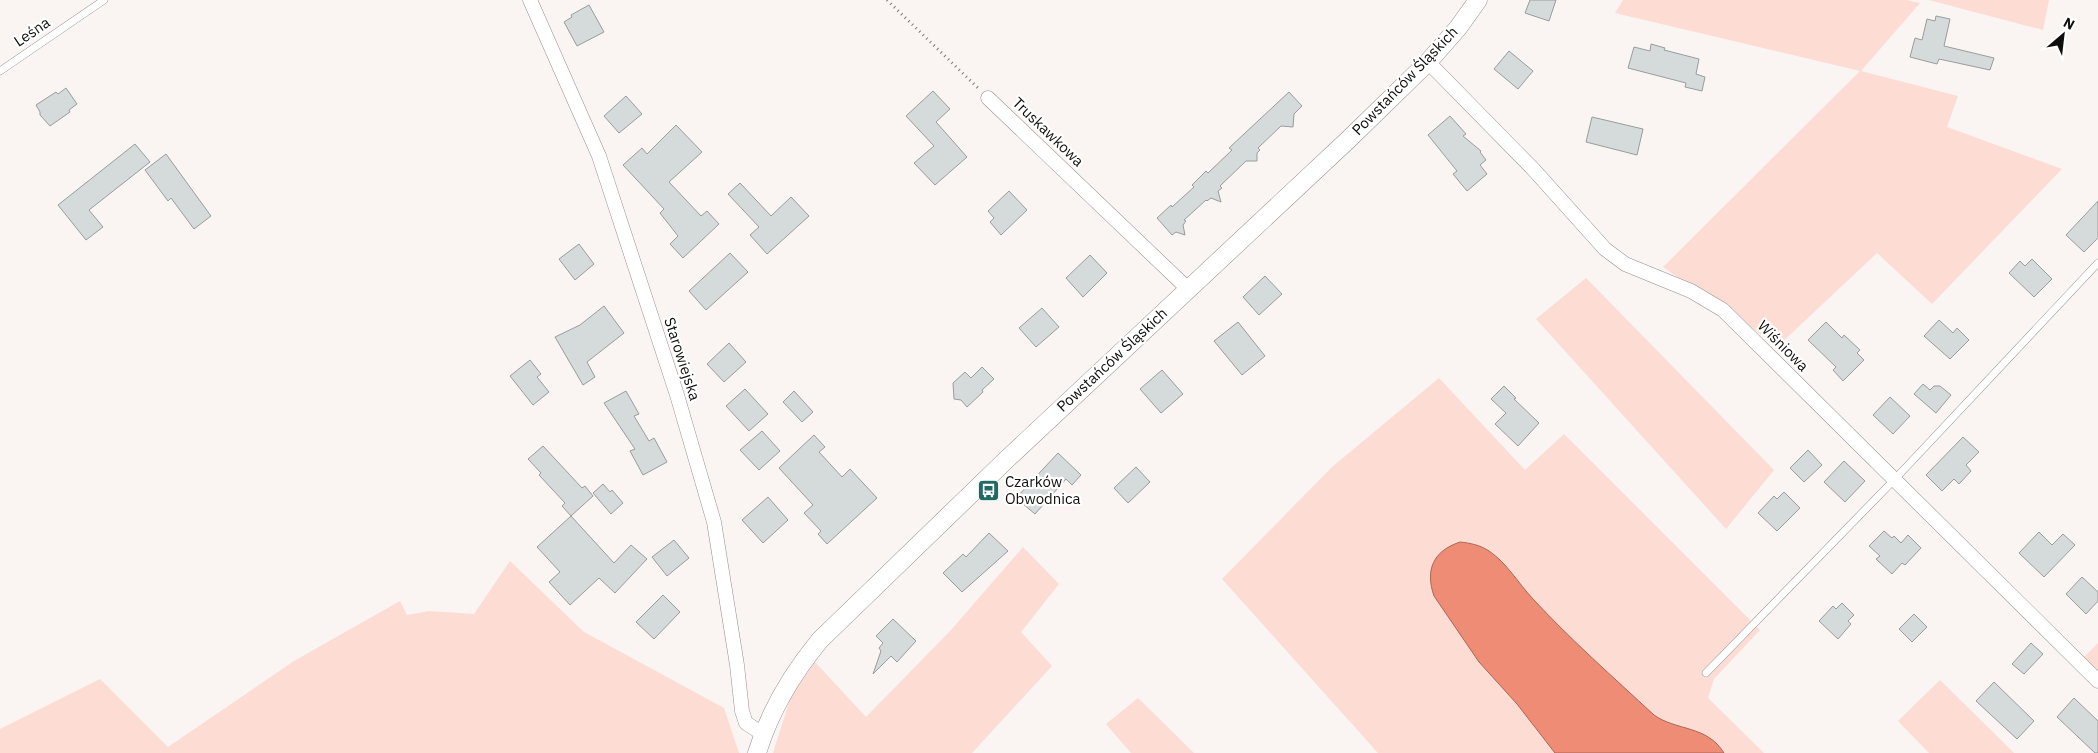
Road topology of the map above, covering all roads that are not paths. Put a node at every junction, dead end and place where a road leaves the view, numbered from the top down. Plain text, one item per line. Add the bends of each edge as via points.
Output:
1 (104, 0) edge
2 (530, 0) edge
3 (1478, 0) edge
4 (1428, 62) junction
5 (0, 71) edge
6 (988, 98) road end
7 (2098, 263) edge
8 (1188, 288) junction
9 (1894, 479) junction
10 (1706, 673) dead end
11 (2098, 681) edge
12 (762, 734) junction
13 (757, 753) edge

1 - 5 lane, Leśna
2 - 12 street, Starowiejska via 600,156 674,386 714,522 742,711 746,723
3 - 4 street, Powstańców Śląskich
4 - 8 street, Powstańców Śląskich
4 - 9 street, Wiśniowa via 1534,170 1605,250 1625,264 1690,291 1724,310
6 - 8 street, Truskawkowa
7 - 9 lane
8 - 12 street, Powstańców Śląskich via 820,640 783,690
9 - 10 lane
9 - 11 street, Wiśniowa
12 - 13 street, Powstańców Śląskich

